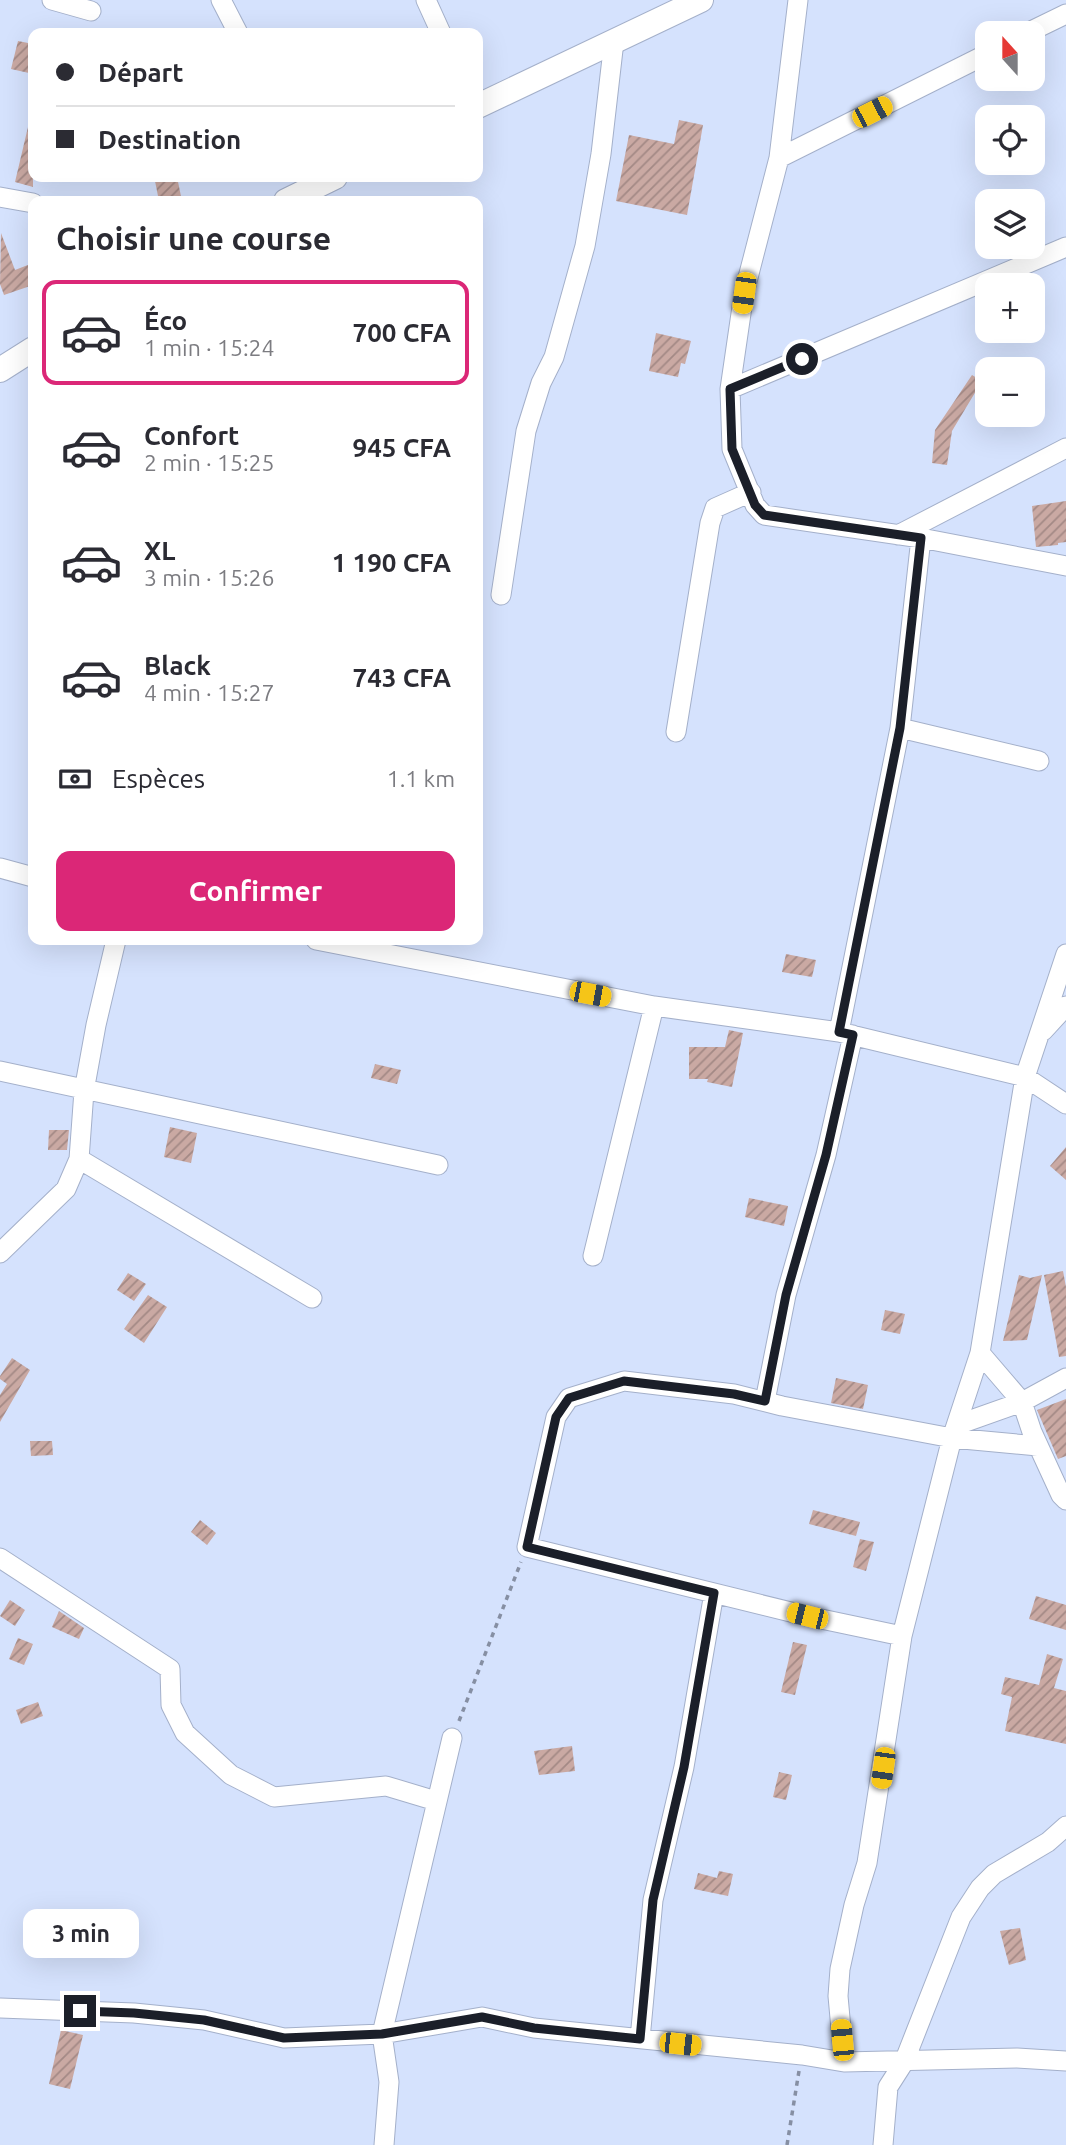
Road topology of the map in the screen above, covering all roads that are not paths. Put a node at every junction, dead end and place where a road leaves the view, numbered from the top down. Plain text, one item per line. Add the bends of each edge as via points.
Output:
1 (52, 0) edge
2 (221, 0) edge
3 (426, 0) edge
4 (701, 0) edge
5 (798, 0) edge
6 (91, 11) dead end
7 (1066, 14) edge
8 (1045, 24) edge
9 (235, 28) edge
10 (439, 28) edge
11 (614, 41) junction
12 (975, 60) edge
13 (483, 104) edge
14 (779, 158) junction
15 (318, 182) edge
16 (294, 196) edge
17 (0, 197) edge
18 (28, 202) edge
19 (1066, 247) edge
20 (28, 352) edge
21 (0, 370) edge
22 (730, 389) junction
23 (1066, 448) edge
24 (751, 492) junction
25 (898, 535) junction
26 (921, 538) junction
27 (1066, 566) edge
28 (501, 595) dead end
29 (900, 728) junction
30 (676, 732) dead end
31 (1039, 761) dead end
32 (0, 868) edge
33 (28, 876) edge
34 (115, 945) edge
35 (342, 945) edge
36 (1066, 954) edge
37 (654, 1006) junction
38 (1066, 1006) edge
39 (846, 1033) junction
40 (1038, 1037) junction
41 (0, 1071) edge
42 (1025, 1077) junction
43 (84, 1091) junction
44 (1066, 1104) edge
45 (79, 1159) junction
46 (438, 1165) dead end
47 (0, 1253) edge
48 (593, 1255) dead end
49 (312, 1298) dead end
50 (980, 1353) junction
51 (1066, 1378) edge
52 (765, 1401) junction
53 (1022, 1402) junction
54 (955, 1432) junction
55 (1038, 1446) junction
56 (1066, 1500) edge
57 (0, 1558) edge
58 (714, 1593) junction
59 (902, 1636) junction
60 (452, 1738) road end
61 (436, 1801) junction
62 (1066, 1826) edge
63 (0, 2008) edge
64 (382, 2034) junction
65 (640, 2039) junction
66 (1066, 2061) edge
67 (844, 2062) junction
68 (904, 2062) junction
69 (384, 2145) edge
70 (883, 2145) edge

1 - 6 street
2 - 9 street
3 - 10 street
4 - 11 street
5 - 14 street
7 - 8 street
11 - 13 street
11 - 28 street via 585,246 554,357 526,431
12 - 14 street
14 - 22 street via 744,293
15 - 16 street
17 - 18 street
19 - 22 street
20 - 21 street
22 - 24 street via 732,449
23 - 25 street
24 - 25 street via 764,515
24 - 30 street via 715,508 710,523
25 - 26 street
26 - 27 street
26 - 29 street
29 - 31 street
29 - 39 street
32 - 33 street
34 - 43 street
35 - 37 street
36 - 40 street
37 - 39 street
37 - 48 street
38 - 40 street
39 - 42 street
39 - 52 street via 826,1155 786,1295
40 - 42 street
41 - 43 street
42 - 44 street
42 - 50 street
43 - 45 street
43 - 46 street
45 - 47 street via 66,1188
45 - 49 street
50 - 53 street
50 - 54 street
51 - 53 street
52 - 54 street
52 - 58 street via 624,1381 569,1398 556,1417 527,1547
53 - 54 street
53 - 55 street
54 - 55 street
54 - 59 street
55 - 56 street
57 - 61 street via 170,1669 171,1705 185,1733 231,1775 274,1797 386,1786
58 - 59 street
58 - 65 street via 684,1767 653,1900
59 - 67 street via 867,1863 840,1969
60 - 61 street
61 - 64 street
62 - 68 street via 980,1888 946,1950
63 - 64 street via 204,2020 284,2038
64 - 65 street via 482,2017 534,2028
64 - 69 street via 389,2082
65 - 67 street
66 - 68 street
67 - 68 street
68 - 70 street via 888,2087

